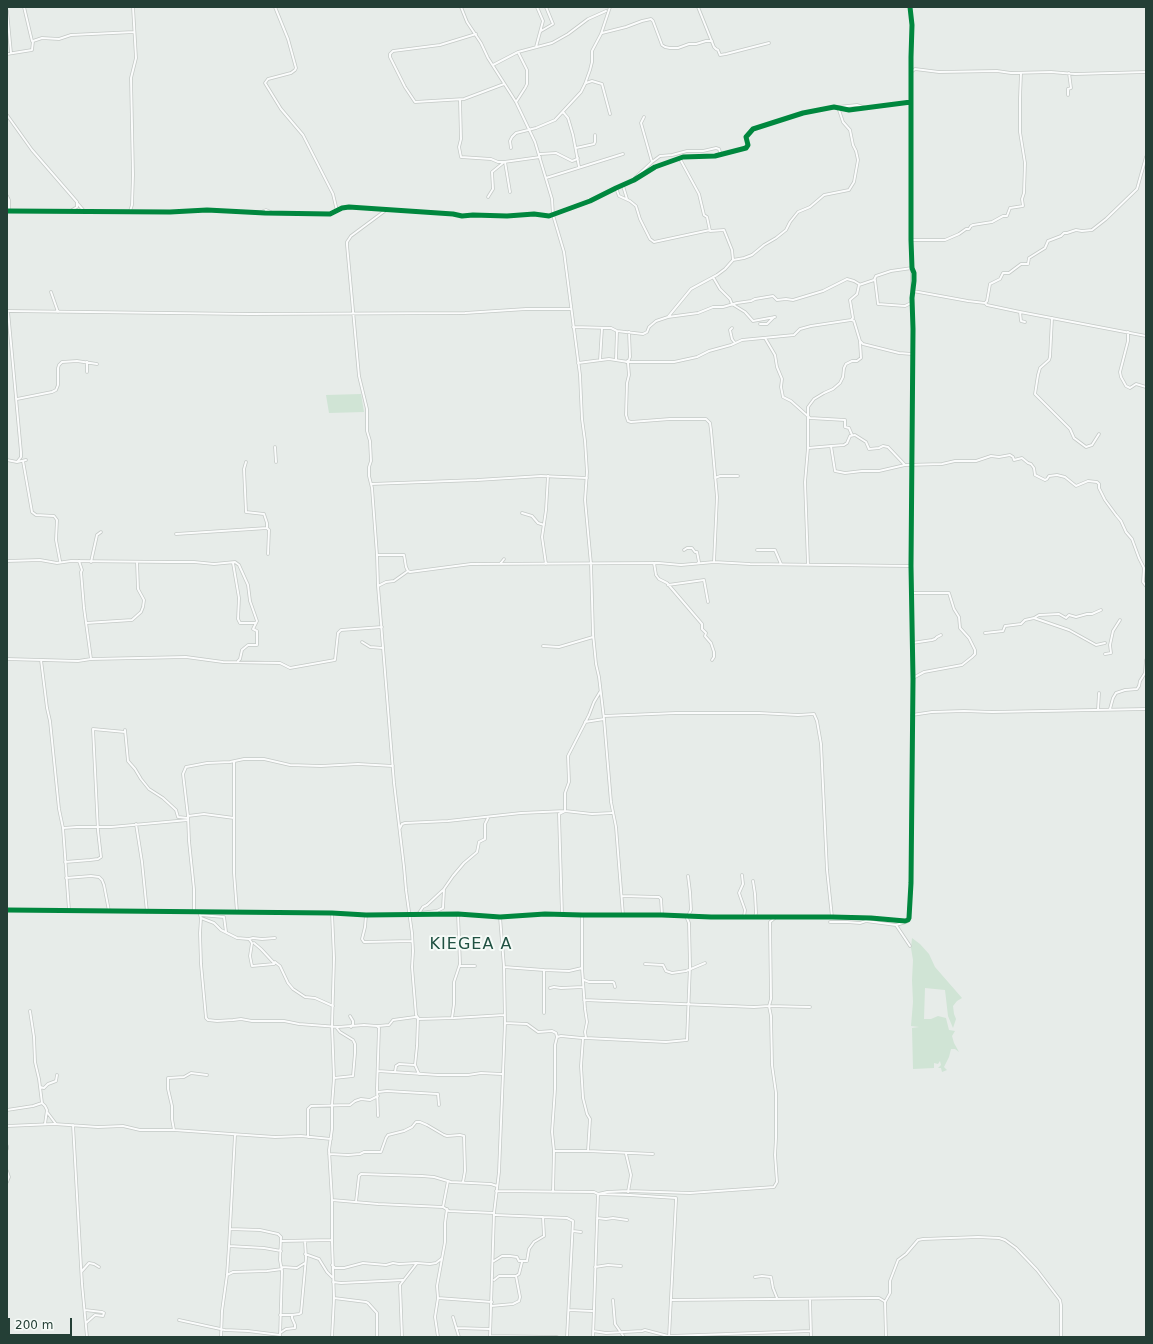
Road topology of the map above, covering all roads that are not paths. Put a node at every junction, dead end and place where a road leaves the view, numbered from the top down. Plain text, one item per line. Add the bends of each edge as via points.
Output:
1 (24, 7) edge
2 (133, 7) edge
3 (275, 7) edge
4 (461, 7) edge
5 (537, 7) edge
6 (546, 7) edge
7 (610, 7) edge
8 (698, 7) edge
9 (911, 8) edge
10 (606, 10) edge
11 (7, 11) edge
12 (8, 29) edge
13 (541, 31) junction
14 (134, 32) junction
15 (476, 34) junction
16 (601, 34) junction
17 (33, 41) junction
18 (712, 41) junction
19 (768, 43) dead end
20 (536, 47) junction
21 (518, 52) junction
22 (11, 53) junction
23 (7, 54) edge
24 (493, 65) junction
25 (911, 72) junction
26 (1146, 72) edge
27 (1021, 73) junction
28 (1069, 74) junction
29 (504, 84) junction
30 (586, 84) junction
31 (1068, 95) dead end
32 (460, 100) junction
33 (516, 102) junction
34 (911, 102) junction
35 (838, 107) junction
36 (866, 108) junction
37 (563, 112) junction
38 (610, 114) dead end
39 (7, 115) edge
40 (644, 117) dead end
41 (530, 130) junction
42 (595, 135) dead end
43 (511, 148) dead end
44 (576, 148) junction
45 (623, 154) dead end
46 (540, 155) junction
47 (721, 155) junction
48 (578, 158) junction
49 (680, 159) junction
50 (1146, 159) edge
51 (504, 162) junction
52 (652, 162) junction
53 (579, 167) junction
54 (546, 178) junction
55 (634, 181) junction
56 (623, 186) junction
57 (616, 188) junction
58 (510, 192) dead end
59 (7, 196) edge
60 (488, 197) dead end
61 (627, 199) junction
62 (78, 204) junction
63 (386, 210) junction
64 (8, 211) edge
65 (69, 211) junction
66 (84, 211) junction
67 (337, 211) junction
68 (130, 212) junction
69 (553, 215) junction
70 (710, 230) junction
71 (911, 240) junction
72 (733, 260) junction
73 (912, 269) junction
74 (713, 277) junction
75 (875, 280) junction
76 (860, 285) junction
77 (51, 292) dead end
78 (912, 292) junction
79 (912, 302) junction
80 (985, 303) junction
81 (732, 304) junction
82 (571, 309) junction
83 (7, 311) edge
84 (58, 312) junction
85 (1020, 312) junction
86 (354, 313) junction
87 (668, 317) junction
88 (1052, 318) junction
89 (852, 320) junction
90 (1024, 322) dead end
91 (760, 324) dead end
92 (573, 327) junction
93 (602, 328) junction
94 (732, 328) dead end
95 (617, 331) junction
96 (629, 332) junction
97 (1128, 332) junction
98 (1146, 336) edge
99 (765, 338) junction
100 (860, 342) junction
101 (735, 343) junction
102 (912, 354) junction
103 (600, 360) junction
104 (616, 360) junction
105 (87, 362) junction
106 (627, 362) junction
107 (578, 363) junction
108 (97, 364) dead end
109 (87, 372) dead end
110 (1146, 387) edge
111 (17, 399) junction
112 (809, 416) junction
113 (1099, 434) dead end
114 (852, 435) junction
115 (831, 446) junction
116 (275, 448) dead end
117 (808, 448) junction
118 (7, 460) edge
119 (26, 460) dead end
120 (23, 461) junction
121 (17, 462) junction
122 (246, 462) dead end
123 (276, 462) dead end
124 (905, 465) junction
125 (911, 465) junction
126 (548, 476) junction
127 (738, 476) dead end
128 (587, 478) junction
129 (715, 478) junction
130 (371, 484) junction
131 (522, 513) dead end
132 (544, 525) junction
133 (267, 528) junction
134 (101, 532) dead end
135 (176, 534) dead end
136 (684, 550) dead end
137 (757, 550) dead end
138 (268, 554) dead end
139 (378, 555) junction
140 (504, 559) dead end
141 (7, 561) edge
142 (60, 562) junction
143 (78, 562) junction
144 (91, 562) junction
145 (137, 562) junction
146 (714, 562) junction
147 (233, 563) junction
148 (654, 563) junction
149 (698, 563) junction
150 (500, 564) junction
151 (546, 564) junction
152 (591, 564) junction
153 (780, 564) junction
154 (808, 564) junction
155 (911, 566) junction
156 (408, 571) junction
157 (668, 585) junction
158 (378, 586) junction
159 (1146, 586) edge
160 (911, 594) junction
161 (708, 602) dead end
162 (1101, 610) dead end
163 (1034, 618) junction
164 (1120, 620) dead end
165 (86, 623) junction
166 (256, 623) junction
167 (382, 627) junction
168 (985, 633) dead end
169 (941, 635) dead end
170 (593, 637) junction
171 (362, 642) dead end
172 (912, 643) junction
173 (1105, 643) dead end
174 (543, 646) dead end
175 (383, 648) junction
176 (1105, 654) dead end
177 (7, 659) edge
178 (91, 659) junction
179 (41, 660) junction
180 (712, 660) dead end
181 (1146, 660) edge
182 (238, 662) junction
183 (913, 679) junction
184 (600, 692) junction
185 (1099, 694) dead end
186 (1098, 710) junction
187 (1110, 710) junction
188 (1146, 710) edge
189 (912, 715) junction
190 (604, 718) junction
191 (585, 722) junction
192 (234, 762) junction
193 (393, 766) junction
194 (565, 811) junction
195 (612, 813) junction
196 (188, 818) junction
197 (234, 818) junction
198 (488, 818) junction
199 (136, 824) junction
200 (98, 827) junction
201 (63, 828) junction
202 (400, 829) junction
203 (65, 862) junction
204 (742, 875) dead end
205 (688, 876) dead end
206 (66, 878) junction
207 (753, 881) dead end
208 (444, 889) junction
209 (622, 896) junction
210 (7, 910) edge
211 (68, 910) junction
212 (109, 911) junction
213 (147, 912) junction
214 (194, 912) junction
215 (237, 912) junction
216 (332, 913) junction
217 (419, 913) junction
218 (366, 914) junction
219 (458, 914) junction
220 (200, 915) junction
221 (409, 915) junction
222 (416, 915) junction
223 (562, 915) junction
224 (662, 915) junction
225 (582, 916) junction
226 (623, 916) junction
227 (687, 916) junction
228 (500, 917) junction
229 (744, 917) junction
230 (755, 917) junction
231 (776, 917) junction
232 (832, 917) junction
233 (907, 921) junction
234 (830, 922) dead end
235 (896, 925) junction
236 (226, 932) junction
237 (276, 938) dead end
238 (249, 939) junction
239 (412, 940) junction
240 (254, 943) dead end
241 (910, 946) dead end
242 (705, 963) dead end
243 (274, 964) junction
244 (644, 964) dead end
245 (475, 966) dead end
246 (459, 967) junction
247 (504, 968) junction
248 (582, 968) junction
249 (544, 970) junction
250 (689, 970) junction
251 (583, 979) junction
252 (583, 987) junction
253 (615, 987) dead end
254 (550, 988) dead end
255 (584, 1000) junction
256 (687, 1004) junction
257 (333, 1006) junction
258 (770, 1006) junction
259 (810, 1007) dead end
260 (30, 1011) dead end
261 (544, 1013) dead end
262 (504, 1015) junction
263 (350, 1016) dead end
264 (418, 1018) junction
265 (452, 1018) junction
266 (504, 1023) junction
267 (378, 1026) junction
268 (334, 1027) junction
269 (351, 1027) junction
270 (558, 1037) junction
271 (584, 1038) junction
272 (415, 1065) junction
273 (378, 1071) junction
274 (395, 1072) junction
275 (57, 1074) dead end
276 (419, 1074) junction
277 (502, 1074) junction
278 (207, 1075) dead end
279 (334, 1078) junction
280 (40, 1087) junction
281 (378, 1092) junction
282 (378, 1096) junction
283 (42, 1103) junction
284 (332, 1105) junction
285 (439, 1106) dead end
286 (7, 1110) edge
287 (47, 1112) junction
288 (378, 1116) dead end
289 (45, 1124) junction
290 (56, 1124) junction
291 (73, 1124) junction
292 (7, 1126) edge
293 (174, 1130) junction
294 (235, 1135) junction
295 (308, 1137) junction
296 (331, 1139) junction
297 (554, 1151) junction
298 (588, 1151) junction
299 (329, 1154) junction
300 (626, 1154) junction
301 (653, 1154) dead end
302 (7, 1172) edge
303 (448, 1181) junction
304 (7, 1182) edge
305 (463, 1182) junction
306 (497, 1186) junction
307 (496, 1191) junction
308 (553, 1192) junction
309 (628, 1192) junction
310 (598, 1194) junction
311 (630, 1195) junction
312 (332, 1200) junction
313 (356, 1202) junction
314 (443, 1207) junction
315 (447, 1209) junction
316 (494, 1214) junction
317 (543, 1217) junction
318 (597, 1218) junction
319 (626, 1220) dead end
320 (230, 1229) junction
321 (573, 1231) junction
322 (581, 1232) dead end
323 (305, 1240) junction
324 (332, 1240) junction
325 (282, 1241) junction
326 (229, 1246) junction
327 (281, 1251) junction
328 (306, 1254) junction
329 (441, 1259) junction
330 (494, 1261) junction
331 (522, 1262) junction
332 (305, 1263) junction
333 (417, 1263) junction
334 (332, 1265) junction
335 (621, 1266) dead end
336 (98, 1267) dead end
337 (595, 1267) junction
338 (282, 1268) junction
339 (82, 1271) junction
340 (226, 1275) junction
341 (516, 1276) junction
342 (333, 1277) junction
343 (755, 1277) dead end
344 (402, 1280) junction
345 (493, 1281) junction
346 (333, 1282) junction
347 (334, 1298) junction
348 (438, 1298) junction
349 (777, 1298) junction
350 (810, 1299) junction
351 (613, 1300) dead end
352 (671, 1300) junction
353 (492, 1302) junction
354 (885, 1302) junction
355 (491, 1306) junction
356 (85, 1310) junction
357 (569, 1310) junction
358 (592, 1311) dead end
359 (280, 1315) junction
360 (292, 1315) junction
361 (453, 1317) dead end
362 (179, 1320) dead end
363 (86, 1323) junction
364 (221, 1328) junction
365 (456, 1328) junction
366 (490, 1329) junction
367 (593, 1331) junction
368 (811, 1331) junction
369 (620, 1332) junction
370 (280, 1335) edge
371 (743, 1335) edge
372 (490, 1336) edge
373 (87, 1337) edge
374 (221, 1337) edge
375 (332, 1337) edge
376 (377, 1337) edge
377 (402, 1337) edge
378 (438, 1337) edge
379 (459, 1337) edge
380 (557, 1337) edge
381 (567, 1337) edge
382 (593, 1337) edge
383 (624, 1337) edge
384 (669, 1337) edge
385 (811, 1337) edge
386 (886, 1337) edge
387 (1061, 1337) edge

1 - 17 street
2 - 14 street
3 - 67 street via 296,68 291,73 268,79 265,83 281,109 303,136 333,194
4 - 15 street via 467,22
5 - 13 street via 543,21
6 - 13 street via 553,24
7 - 10 street
8 - 18 street
9 - 25 street
10 - 16 street
10 - 20 street via 555,42
11 - 12 street
12 - 22 street
13 - 20 street
14 - 17 street via 71,35 59,39
14 - 68 street via 136,58 131,78 133,176
15 - 24 street
15 - 32 street via 448,43 404,49 390,54 414,101
16 - 18 street via 651,19 665,47 678,48
16 - 30 street via 592,51
17 - 22 street via 32,50
18 - 19 street via 721,55
20 - 21 street
21 - 24 street
21 - 33 street via 527,69 527,84
22 - 23 street
24 - 29 street
25 - 27 street via 916,69 938,72
25 - 34 street
26 - 28 street
27 - 28 street
27 - 71 street via 1020,135 1025,163 1023,206 1010,208 1008,216 971,226 945,240
28 - 31 street via 1071,88 1068,89
29 - 32 street
29 - 33 street
30 - 37 street
30 - 38 street via 592,81 602,84
32 - 51 street via 461,157
33 - 41 street
34 - 36 street
34 - 71 street
35 - 36 street via 849,110
35 - 36 street via 857,105
35 - 47 street via 808,111 753,129 746,137 747,147
35 - 72 street via 843,122 850,130 858,157 852,187 846,191 824,195 810,207 798,212 786,230 776,238 752,255
37 - 41 street via 552,122
37 - 44 street
39 - 62 street via 32,150
40 - 52 street via 641,123
41 - 43 street via 518,132 512,137
41 - 46 street
42 - 44 street via 594,144
44 - 48 street
45 - 53 street
46 - 48 street via 556,153 572,160
46 - 51 street
46 - 54 street
47 - 49 street via 686,156
47 - 52 street via 715,148 660,156
48 - 53 street
49 - 55 street via 655,167
49 - 70 street via 699,194
50 - 80 street via 1137,189 1106,219 1092,230 1076,230 1048,241 1045,248 1029,258 1028,264 1021,264 1009,273 1003,273 1000,279 990,284
51 - 58 street
51 - 60 street via 492,172 493,189
52 - 55 street
53 - 54 street
54 - 69 street
55 - 56 street
56 - 57 street
56 - 61 street
57 - 61 street via 618,195
57 - 69 street
59 - 64 street
61 - 70 street via 636,206 650,239 654,242
62 - 65 street
62 - 66 street
63 - 67 street via 349,207
63 - 69 street via 462,216
63 - 86 street via 351,236 347,242
64 - 65 street
65 - 66 street
66 - 68 street
67 - 68 street via 330,214 207,210
69 - 82 street via 564,252
70 - 72 street via 724,230
71 - 73 street
72 - 74 street
73 - 75 street via 891,271 876,276
73 - 78 street
74 - 81 street
74 - 87 street via 691,289
75 - 76 street
75 - 79 street via 878,304 906,306
76 - 81 street via 847,280 822,292 793,300 777,300 773,296
76 - 89 street via 856,295 850,299
77 - 84 street
78 - 79 street
78 - 80 street
79 - 102 street
80 - 85 street
81 - 87 street via 698,313
81 - 91 street via 745,312 752,321 775,317 767,324
82 - 86 street via 465,313
82 - 92 street
83 - 84 street
83 - 111 street
84 - 86 street
85 - 88 street
85 - 90 street via 1021,321
86 - 130 street via 372,456 369,467
87 - 96 street via 656,321 645,333
88 - 97 street
88 - 113 street via 1050,357 1040,368 1035,394 1070,430 1074,438 1086,447 1092,445
89 - 99 street via 810,326 800,329 794,335
89 - 100 street via 855,322
92 - 93 street
92 - 107 street
93 - 95 street
93 - 103 street
94 - 101 street via 730,330
95 - 96 street
95 - 104 street
96 - 106 street via 630,359
97 - 98 street
97 - 110 street via 1121,377 1130,388 1136,384
99 - 101 street
99 - 112 street via 775,355 782,379 783,397
100 - 102 street
100 - 112 street via 861,358 847,363 838,385 811,402 808,407
101 - 106 street via 676,362
102 - 125 street
103 - 104 street
103 - 107 street
104 - 106 street
105 - 108 street
105 - 109 street
105 - 111 street via 62,362 58,368 56,390
106 - 129 street via 627,420 708,420 712,430
107 - 128 street
111 - 121 street via 21,456
112 - 114 street via 844,420 845,427
112 - 117 street
114 - 115 street via 844,445
114 - 124 street via 866,442 869,449 888,447
115 - 117 street
115 - 124 street via 835,471 875,471
116 - 123 street
117 - 154 street via 805,482
118 - 121 street
119 - 120 street
120 - 121 street
120 - 142 street via 32,512 36,515 54,516 57,520 56,536
122 - 133 street via 246,512 264,514 268,523
124 - 125 street
125 - 155 street
125 - 159 street via 976,461 991,456 999,458 1011,455 1014,460 1022,458 1031,464 1035,475 1044,480 1057,474 1076,486 1088,481 1097,482 1104,500 1132,539 1144,568 1143,582
126 - 128 street
126 - 130 street
126 - 132 street
127 - 129 street
128 - 152 street via 585,500
129 - 146 street via 717,498
130 - 139 street
131 - 132 street via 532,516
132 - 151 street via 542,536
133 - 135 street
133 - 138 street
134 - 144 street via 97,535
136 - 149 street via 692,548 697,552
137 - 153 street via 775,550
139 - 156 street via 404,555
139 - 158 street
140 - 150 street
141 - 142 street
142 - 143 street
143 - 144 street
143 - 165 street via 82,570
144 - 145 street
145 - 147 street
145 - 165 street via 138,589 144,600 141,612 132,620
146 - 149 street
146 - 153 street
147 - 166 street via 239,565 248,585
147 - 166 street via 239,598 238,619 240,623
148 - 149 street
148 - 152 street
148 - 157 street via 656,575
150 - 151 street
150 - 156 street via 472,564
151 - 152 street
152 - 170 street
153 - 154 street
154 - 155 street
155 - 160 street
156 - 158 street via 394,581
157 - 161 street via 704,580
157 - 180 street via 702,624 714,652
158 - 167 street
160 - 172 street
160 - 183 street via 949,593 959,617 960,628 976,650 972,658 962,665 924,672
162 - 163 street via 1076,617 1069,615 1066,618 1059,614 1039,615
163 - 168 street via 1021,624 1005,626 1002,631
163 - 173 street via 1069,630 1096,645
164 - 176 street via 1113,630 1111,653
165 - 178 street
166 - 182 street via 253,628 257,631 257,645 248,645 242,650
167 - 175 street
167 - 182 street via 339,631 336,658 332,662 290,668 280,664
169 - 172 street via 932,640
170 - 174 street via 559,648
170 - 184 street
171 - 175 street via 370,647
172 - 183 street
175 - 193 street
177 - 179 street
178 - 179 street
178 - 182 street via 186,657
179 - 201 street via 50,721 58,809
181 - 187 street via 1145,673 1137,689 1116,694
183 - 189 street
184 - 190 street
184 - 191 street
185 - 186 street
186 - 187 street
186 - 189 street via 964,711
187 - 188 street
189 - 233 street via 910,918
190 - 191 street
190 - 195 street
190 - 232 street via 676,713 814,714 821,744 826,870
191 - 194 street via 568,756 569,782 565,793
192 - 193 street via 264,759 290,765
192 - 196 street via 207,763 185,768 183,774
192 - 197 street
193 - 202 street
194 - 195 street
194 - 198 street via 496,815
194 - 223 street via 559,814
195 - 209 street via 616,827
196 - 197 street via 204,814
196 - 199 street
196 - 200 street via 178,817 176,810 140,779 128,762 125,731 93,729
196 - 214 street
197 - 215 street
198 - 202 street via 405,823
198 - 208 street via 485,824 485,838 480,842 477,852 456,872
199 - 200 street
199 - 213 street
200 - 201 street
200 - 203 street via 100,858
201 - 203 street
202 - 221 street
203 - 206 street
204 - 229 street via 743,884 739,893 745,910
205 - 227 street via 691,910
206 - 211 street
206 - 212 street via 99,877 104,885
207 - 230 street
208 - 217 street
208 - 217 street via 442,908
209 - 224 street via 659,897
209 - 226 street
210 - 211 street
211 - 212 street
212 - 213 street
213 - 214 street
214 - 220 street
215 - 216 street
215 - 220 street
216 - 218 street
216 - 257 street
217 - 222 street
218 - 221 street
218 - 239 street via 362,939 364,942
219 - 222 street
219 - 228 street
219 - 246 street
220 - 236 street
220 - 236 street via 224,917
220 - 268 street via 201,964 205,1016 208,1020 241,1018
221 - 222 street
221 - 239 street
223 - 225 street
223 - 228 street
224 - 226 street
224 - 227 street
225 - 226 street
225 - 248 street
227 - 229 street
227 - 250 street
228 - 247 street
229 - 230 street
230 - 231 street
231 - 232 street
231 - 258 street via 770,922
232 - 233 street
233 - 235 street
234 - 235 street via 866,921
235 - 241 street
236 - 238 street via 237,938
237 - 238 street
238 - 243 street via 252,943 252,966
239 - 264 street via 413,994
240 - 243 street
242 - 250 street
243 - 257 street via 275,962 280,966 293,989 305,997 315,998
244 - 250 street via 663,964 666,971 672,973
245 - 246 street
246 - 265 street via 454,978
247 - 249 street
247 - 262 street
248 - 249 street via 570,971
248 - 251 street
249 - 261 street
250 - 256 street
251 - 252 street
251 - 253 street via 589,982 613,982
252 - 254 street
252 - 255 street
255 - 256 street
255 - 271 street via 587,1022
256 - 258 street
256 - 271 street via 688,1039 685,1041
257 - 268 street
258 - 259 street
258 - 309 street via 772,1065 776,1093 776,1185 772,1188 690,1193
260 - 280 street
262 - 265 street
262 - 266 street
263 - 269 street via 353,1024
264 - 265 street
264 - 267 street via 393,1020 389,1025
264 - 272 street
266 - 270 street via 527,1024 538,1032 552,1031
266 - 277 street
267 - 269 street
267 - 273 street
268 - 269 street
268 - 279 street
268 - 279 street via 353,1040 355,1053 354,1076
270 - 271 street
270 - 297 street via 555,1045
271 - 298 street via 581,1066 583,1098 590,1119
272 - 274 street via 399,1064
272 - 276 street
273 - 274 street
273 - 281 street
274 - 276 street
275 - 280 street via 56,1081 44,1088
276 - 277 street
277 - 306 street
278 - 293 street via 191,1073 184,1077 168,1078
279 - 284 street
280 - 283 street
281 - 282 street
281 - 285 street via 438,1094
282 - 284 street via 370,1100 361,1099 350,1105
282 - 288 street
283 - 286 street
283 - 287 street
284 - 295 street via 311,1106 308,1109
284 - 296 street
287 - 289 street
287 - 290 street
289 - 290 street
289 - 292 street
290 - 291 street
291 - 293 street via 123,1126 140,1130
291 - 339 street
293 - 294 street
294 - 295 street
294 - 320 street
295 - 296 street
296 - 299 street
297 - 298 street
297 - 308 street
298 - 300 street
299 - 305 street via 381,1152 388,1135 404,1131 420,1122 447,1136 464,1136
299 - 312 street
300 - 301 street
300 - 309 street via 631,1175
302 - 304 street
303 - 305 street
303 - 313 street via 422,1176 360,1174
303 - 314 street
305 - 306 street
306 - 307 street
307 - 308 street
307 - 316 street
308 - 310 street
309 - 310 street
309 - 311 street
310 - 311 street
310 - 318 street
311 - 352 street via 676,1200
312 - 313 street
312 - 324 street
313 - 314 street
314 - 315 street
315 - 316 street
315 - 329 street
316 - 317 street
316 - 330 street
317 - 321 street via 571,1219 574,1221
317 - 331 street via 544,1236 528,1249 527,1261
318 - 319 street
318 - 337 street
320 - 325 street via 264,1231 280,1235
320 - 326 street
321 - 322 street
321 - 357 street
323 - 324 street
323 - 325 street
323 - 328 street
324 - 334 street
325 - 327 street
326 - 327 street
326 - 340 street
327 - 338 street
328 - 332 street
328 - 342 street via 319,1259
329 - 333 street via 430,1264
329 - 348 street
330 - 331 street via 502,1256 510,1256 517,1257 518,1261
330 - 345 street
331 - 341 street
332 - 338 street via 296,1268
332 - 360 street via 301,1312
333 - 334 street via 363,1263 344,1268 335,1268
333 - 344 street
334 - 342 street
335 - 337 street
336 - 339 street via 89,1264
337 - 367 street
338 - 340 street via 233,1272
338 - 359 street
339 - 356 street
340 - 364 street
341 - 345 street via 499,1276
341 - 355 street via 519,1301
342 - 346 street
343 - 349 street via 771,1277
344 - 346 street
344 - 377 street
345 - 353 street
346 - 347 street
347 - 375 street
347 - 376 street via 368,1303 377,1313
348 - 353 street
348 - 378 street via 435,1311
349 - 350 street
349 - 352 street
350 - 354 street via 879,1298
350 - 368 street
351 - 369 street via 615,1324
352 - 384 street
353 - 355 street
354 - 386 street
354 - 387 street via 890,1293 890,1281 897,1262 918,1240 1000,1238 1012,1244 1037,1270 1060,1300
355 - 366 street
356 - 363 street
356 - 363 street via 104,1313 102,1316 95,1315
357 - 358 street
357 - 381 street
359 - 360 street
359 - 370 street
360 - 370 street via 295,1328 286,1329
361 - 365 street
362 - 364 street
363 - 373 street
364 - 370 street
364 - 374 street
365 - 366 street
365 - 379 street
366 - 372 street
367 - 369 street
367 - 382 street
368 - 371 street
368 - 385 street
369 - 383 street
369 - 384 street via 645,1330
371 - 384 street
372 - 380 street

